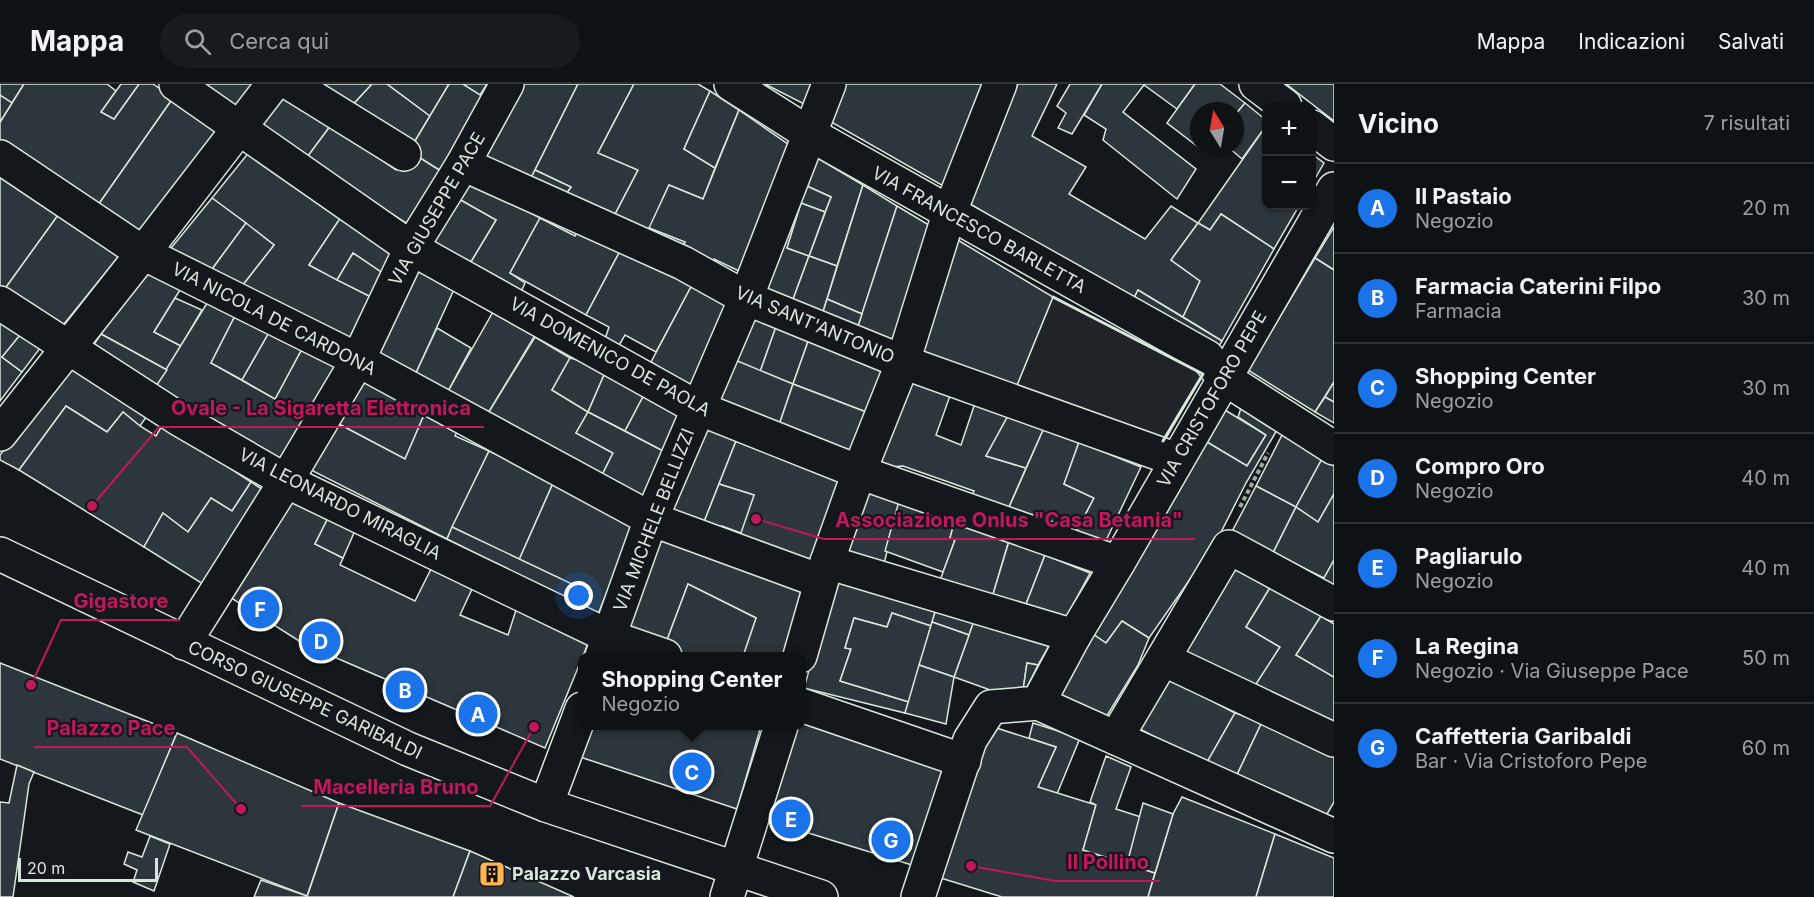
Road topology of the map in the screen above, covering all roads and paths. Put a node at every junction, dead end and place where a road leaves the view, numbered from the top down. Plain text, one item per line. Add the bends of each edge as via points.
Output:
1 (176, 84) edge
2 (273, 84) edge
3 (291, 84) edge
4 (507, 84) edge
5 (731, 84) edge
6 (828, 84) edge
7 (1000, 84) edge
8 (1256, 84) edge
9 (1280, 102) edge
10 (240, 128) junction
11 (1316, 131) edge
12 (808, 133) junction
13 (1334, 144) edge
14 (404, 154) dead end
15 (0, 157) edge
16 (463, 164) junction
17 (1334, 189) edge
18 (950, 214) junction
19 (411, 248) junction
20 (143, 253) junction
21 (746, 298) junction
22 (0, 303) edge
23 (67, 347) junction
24 (358, 360) junction
25 (903, 362) junction
26 (1224, 378) junction
27 (698, 408) junction
28 (1287, 418) junction
29 (0, 434) edge
30 (1334, 448) edge
31 (1177, 460) junction
32 (859, 472) junction
33 (286, 481) junction
34 (651, 519) junction
35 (1229, 547) junction
36 (0, 554) edge
37 (1118, 563) junction
38 (824, 572) junction
39 (1334, 604) edge
40 (1074, 636) junction
41 (184, 643) junction
42 (606, 647) edge
43 (636, 652) edge
44 (801, 652) edge
45 (1163, 659) junction
46 (1038, 703) junction
47 (806, 707) edge
48 (578, 720) edge
49 (780, 730) edge
50 (1116, 738) junction
51 (1334, 740) edge
52 (964, 761) junction
53 (546, 805) junction
54 (1334, 836) edge
55 (732, 883) edge
56 (821, 897) edge
57 (918, 897) edge

1 - 10 street, VIA DOMENICO DE PAOLA
2 - 10 street
3 - 14 street
4 - 16 street, VIA GIUSEPPE PACE
5 - 12 street, VIA FRANCESCO BARLETTA
6 - 12 street, VIA MICHELE BELLIZZI
7 - 18 street
8 - 9 street
10 - 19 street, VIA DOMENICO DE PAOLA
10 - 20 street
11 - 13 street
12 - 18 street, VIA FRANCESCO BARLETTA
12 - 21 street, VIA MICHELE BELLIZZI
15 - 20 street, VIA NICOLA DE CARDONA
16 - 19 street, VIA GIUSEPPE PACE
16 - 21 street, VIA SANT'ANTONIO via 683,263
17 - 26 street, VIA CRISTOFORO PEPE
18 - 25 street
18 - 26 street, VIA FRANCESCO BARLETTA via 1207,357
19 - 24 street, VIA GIUSEPPE PACE
19 - 27 street, VIA DOMENICO DE PAOLA
20 - 23 street
20 - 24 street, VIA NICOLA DE CARDONA
21 - 25 street, VIA SANT'ANTONIO
21 - 27 street, VIA MICHELE BELLIZZI
22 - 23 street, VIA LEONARDO MIRAGLIA
23 - 29 street
23 - 33 street, VIA LEONARDO MIRAGLIA
24 - 33 street, VIA GIUSEPPE PACE
24 - 34 street, VIA NICOLA DE CARDONA
25 - 31 street, VIA SANT'ANTONIO
25 - 32 street
26 - 28 street, VIA FRANCESCO BARLETTA
26 - 31 street, VIA CRISTOFORO PEPE
27 - 32 street, VIA DOMENICO DE PAOLA
27 - 34 street, VIA MICHELE BELLIZZI
28 - 30 street, VIA FRANCESCO BARLETTA
28 - 35 path via 1224,541
31 - 37 street, VIA CRISTOFORO PEPE
32 - 37 street, VIA DOMENICO DE PAOLA
32 - 38 street
33 - 41 street, VIA GIUSEPPE PACE
33 - 42 street, VIA LEONARDO MIRAGLIA
34 - 38 street, VIA NICOLA DE CARDONA
34 - 42 street, VIA MICHELE BELLIZZI
35 - 39 street
35 - 45 street
36 - 41 street, CORSO GIUSEPPE GARIBALDI
37 - 40 street, VIA CRISTOFORO PEPE
38 - 40 street, VIA NICOLA DE CARDONA
38 - 44 street
40 - 46 street, VIA CRISTOFORO PEPE
41 - 53 street, CORSO GIUSEPPE GARIBALDI via 408,749
42 - 43 street, VIA LEONARDO MIRAGLIA
45 - 50 street
45 - 51 street
46 - 50 street
46 - 52 street via 992,707 970,740
47 - 52 street
48 - 53 street
49 - 55 street
50 - 54 street
52 - 57 street
53 - 55 street, CORSO GIUSEPPE GARIBALDI
55 - 56 street, CORSO GIUSEPPE GARIBALDI

